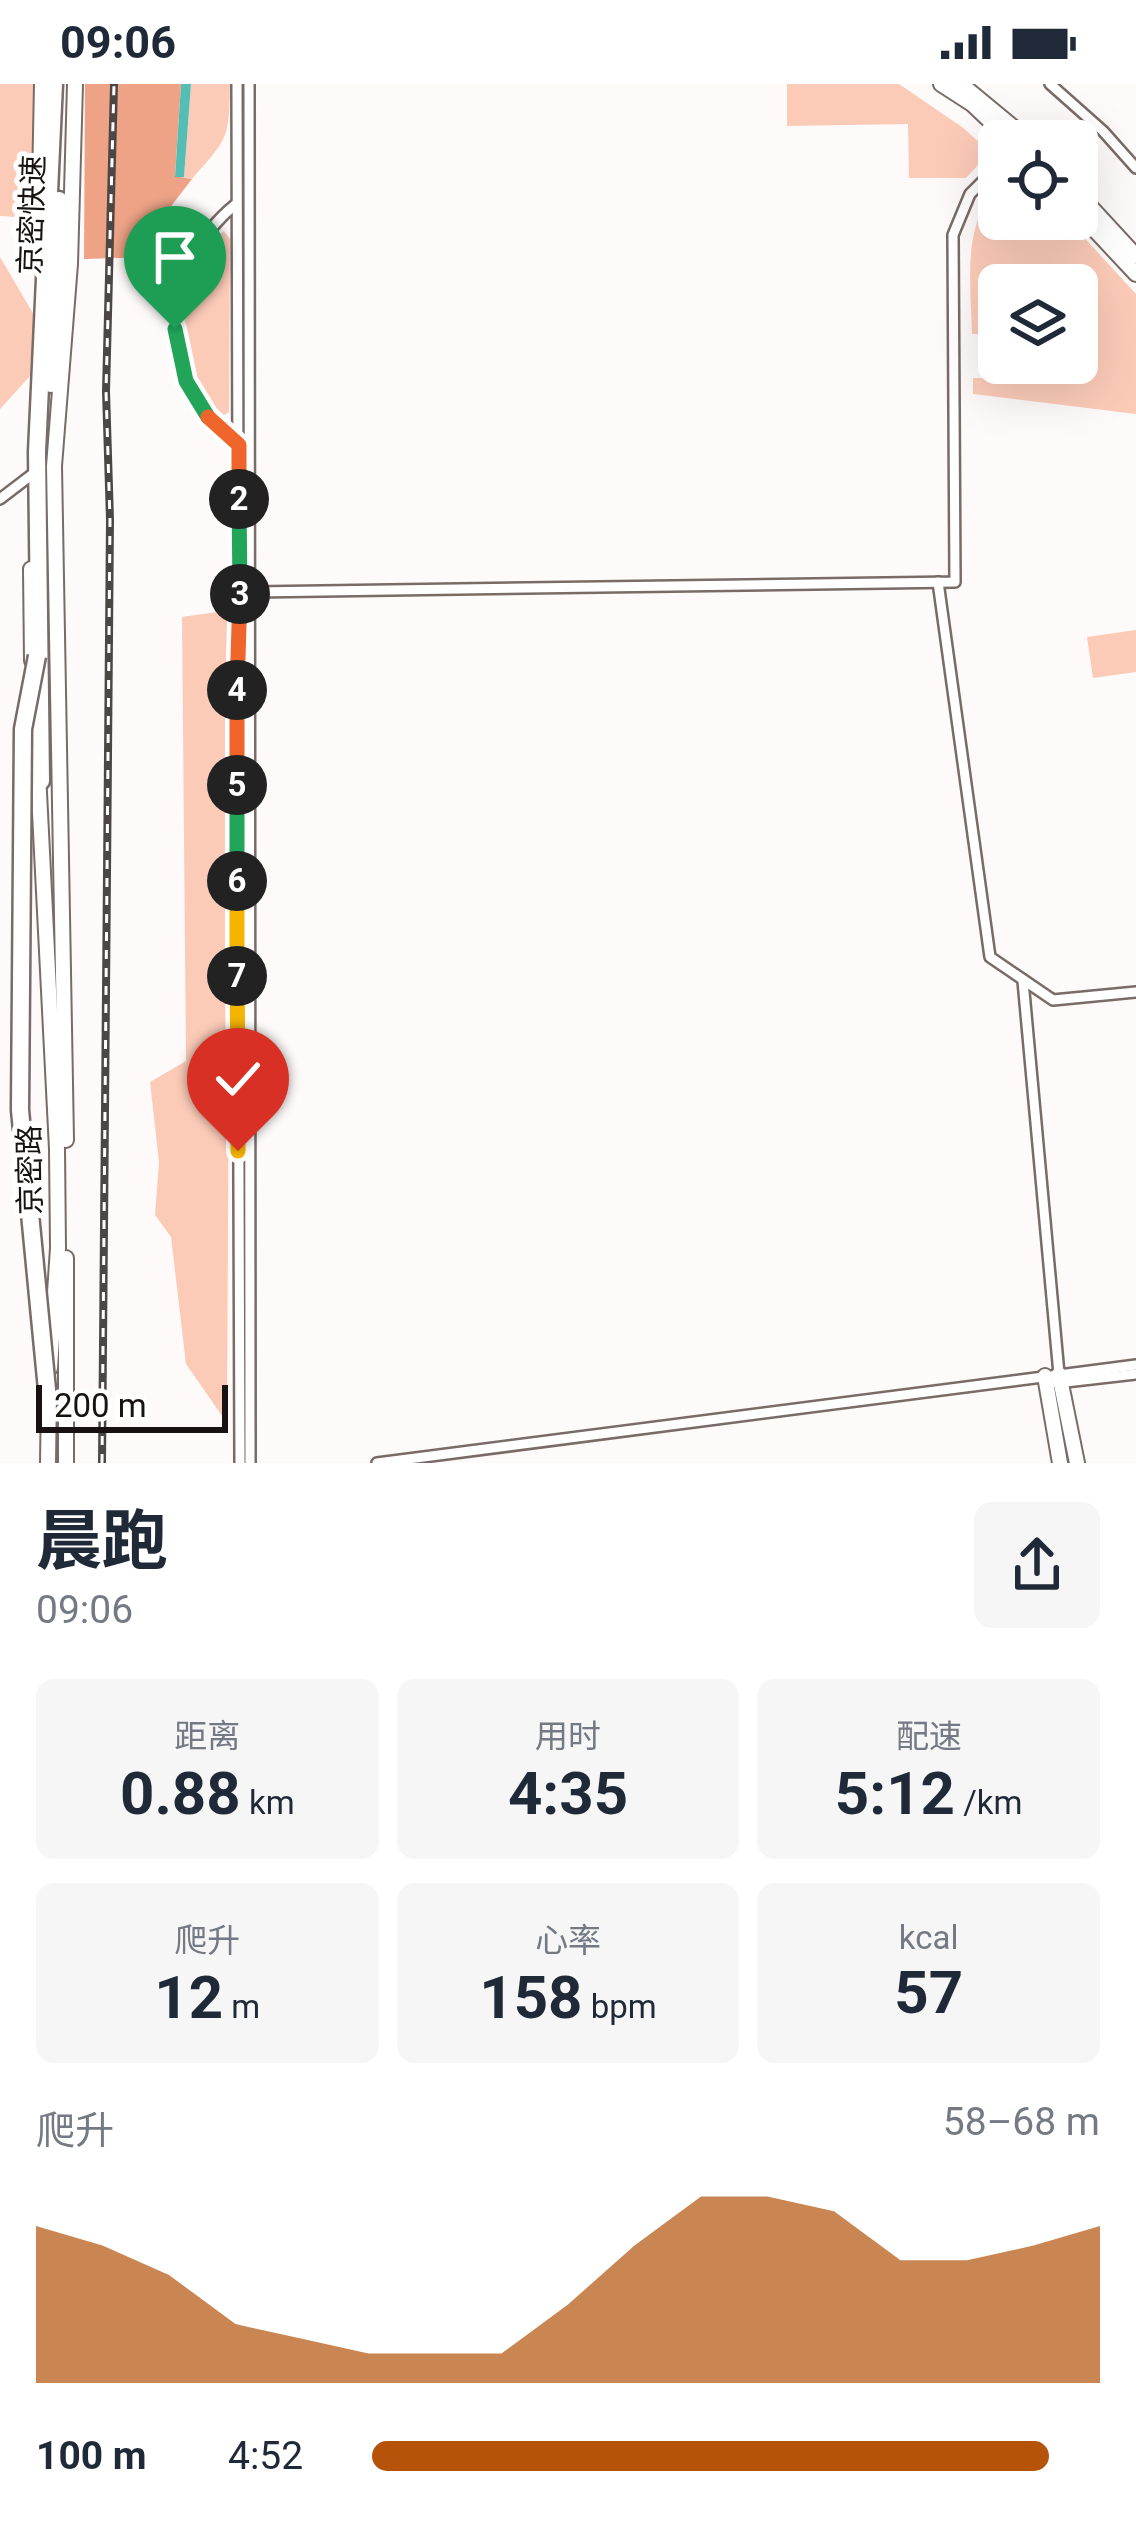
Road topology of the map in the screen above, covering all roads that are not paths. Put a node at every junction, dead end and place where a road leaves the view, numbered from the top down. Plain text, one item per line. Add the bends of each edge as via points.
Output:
1 (42, 84) edge
2 (54, 84) edge
3 (70, 84) edge
4 (238, 84) edge
5 (249, 84) edge
6 (941, 84) edge
7 (961, 84) edge
8 (1050, 84) edge
9 (989, 120) edge
10 (1005, 120) edge
11 (1136, 168) edge
12 (978, 186) edge
13 (237, 203) junction
14 (1098, 215) edge
15 (1098, 233) edge
16 (1136, 256) edge
17 (1136, 274) edge
18 (239, 445) junction
19 (34, 472) junction
20 (0, 499) edge
21 (938, 582) junction
22 (249, 592) junction
23 (37, 656) junction
24 (1023, 981) junction
25 (1136, 992) edge
26 (1136, 1365) edge
27 (1136, 1374) edge
28 (1052, 1379) junction
29 (48, 1400) junction
30 (48, 1463) edge
31 (66, 1463) edge
32 (240, 1463) edge
33 (250, 1463) edge
34 (377, 1463) edge
35 (1060, 1463) edge
36 (1077, 1463) edge

1 - 19 main road, 京密路
2 - 23 highway, 京密快速 via 37,452
3 - 23 highway, 京密快速, bridge via 46,452 45,781
3 - 31 main road, 京密路 via 70,264 54,466
4 - 13 street
5 - 22 street
6 - 9 main road
7 - 10 main road
8 - 11 street
12 - 21 street via 952,235 955,582
13 - 18 street
13 - 18 street via 202,237 189,263 175,329 193,394
14 - 16 main road
15 - 17 main road
18 - 32 street
19 - 20 street
19 - 29 main road, 京密路 via 29,614 58,1169
21 - 22 street
21 - 24 street via 983,929 990,958
22 - 33 street
23 - 29 highway, bridge via 23,729 20,1110
24 - 25 street via 1053,1000
24 - 28 street
26 - 28 street
27 - 28 street
28 - 34 street
28 - 35 main road
28 - 36 main road
29 - 30 main road, 京密路

